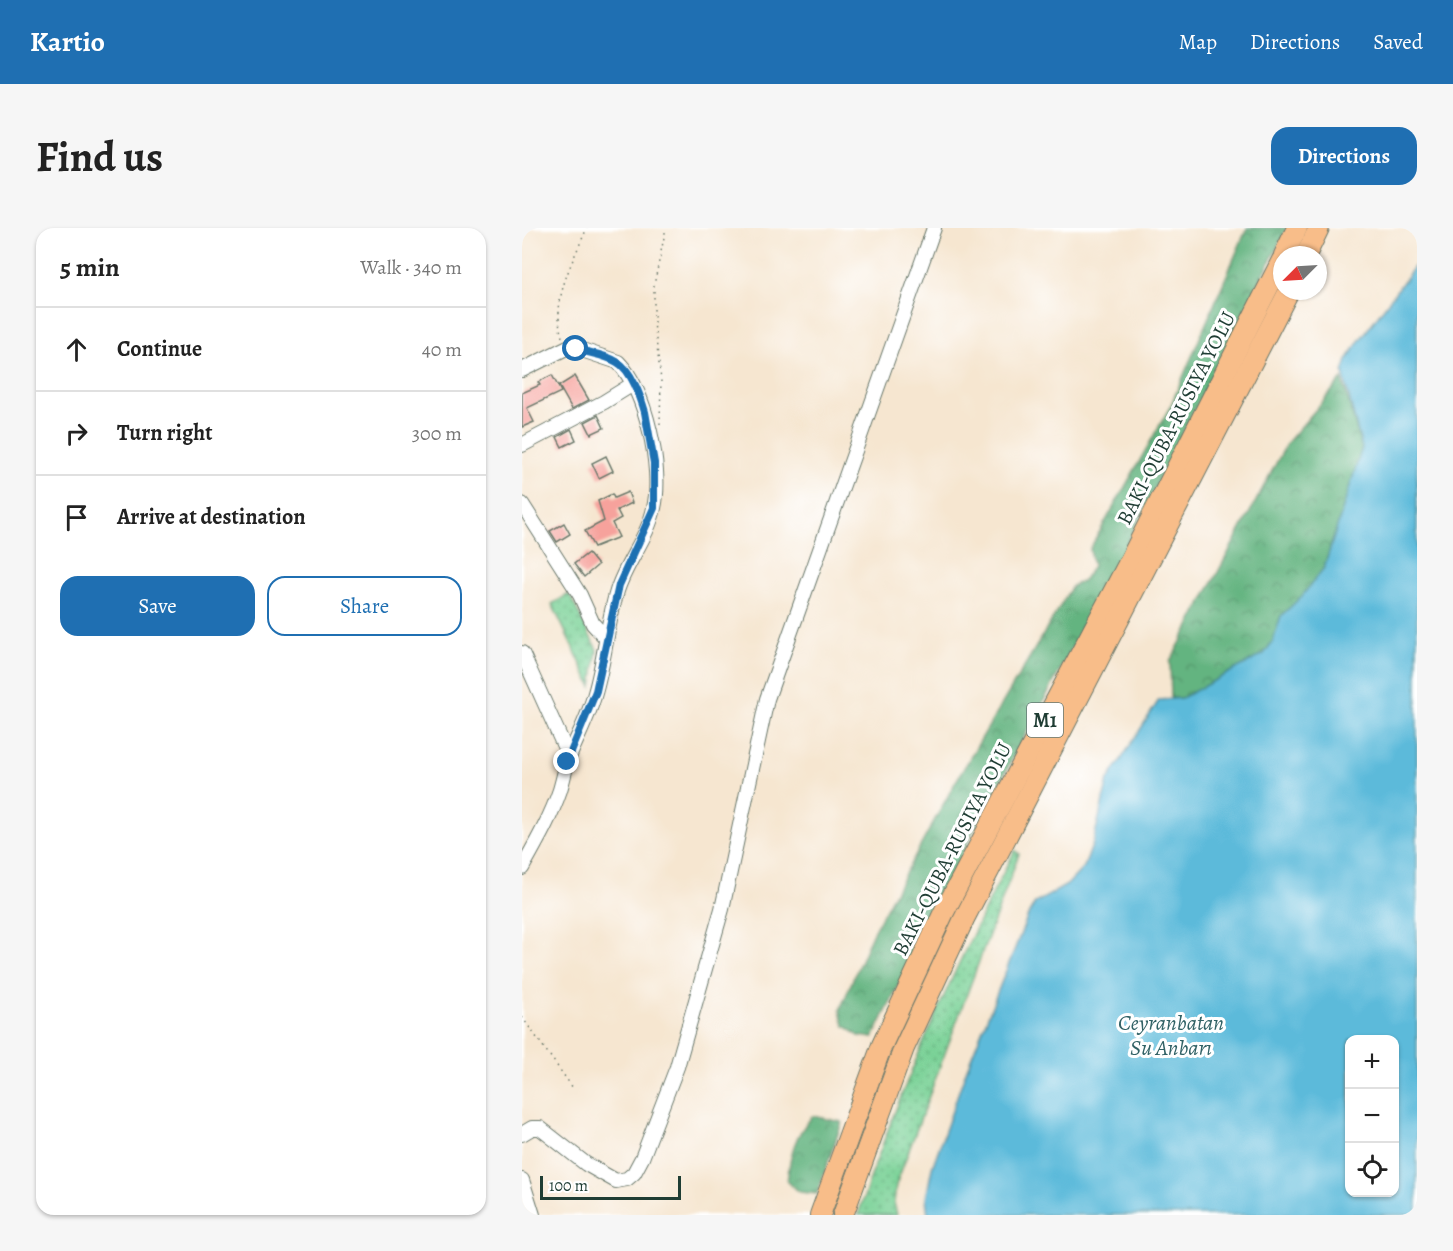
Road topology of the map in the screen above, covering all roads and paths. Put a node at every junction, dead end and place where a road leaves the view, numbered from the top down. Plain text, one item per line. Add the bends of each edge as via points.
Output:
1 (586, 228) edge
2 (666, 228) edge
3 (934, 228) edge
4 (1297, 228) edge
5 (1319, 228) edge
6 (1288, 246) edge
7 (1310, 246) edge
8 (1273, 278) edge
9 (1284, 300) edge
10 (565, 347) junction
11 (522, 370) edge
12 (633, 384) junction
13 (660, 429) dead end
14 (522, 445) edge
15 (522, 504) edge
16 (606, 638) junction
17 (522, 653) edge
18 (564, 746) dead end
19 (522, 868) edge
20 (522, 1017) edge
21 (573, 1088) dead end
22 (522, 1134) edge
23 (522, 1180) edge
24 (533, 1215) edge
25 (820, 1215) edge
26 (843, 1215) edge

1 - 10 path via 559,298 558,324
2 - 13 path via 654,285 661,380
3 - 22 street via 767,699 722,909 677,1067 642,1158 634,1173 616,1181 586,1164 540,1128
4 - 6 highway
5 - 7 highway
8 - 25 highway, M1 via 1127,566 944,912 882,1045
9 - 26 highway, M1 via 964,920 904,1048
10 - 11 street
10 - 12 street via 618,362
12 - 14 street
12 - 16 street via 642,400 654,463 654,508 619,585
15 - 16 street via 580,595 593,624
16 - 19 street via 587,718 548,819
17 - 18 street
20 - 21 path
23 - 24 street

